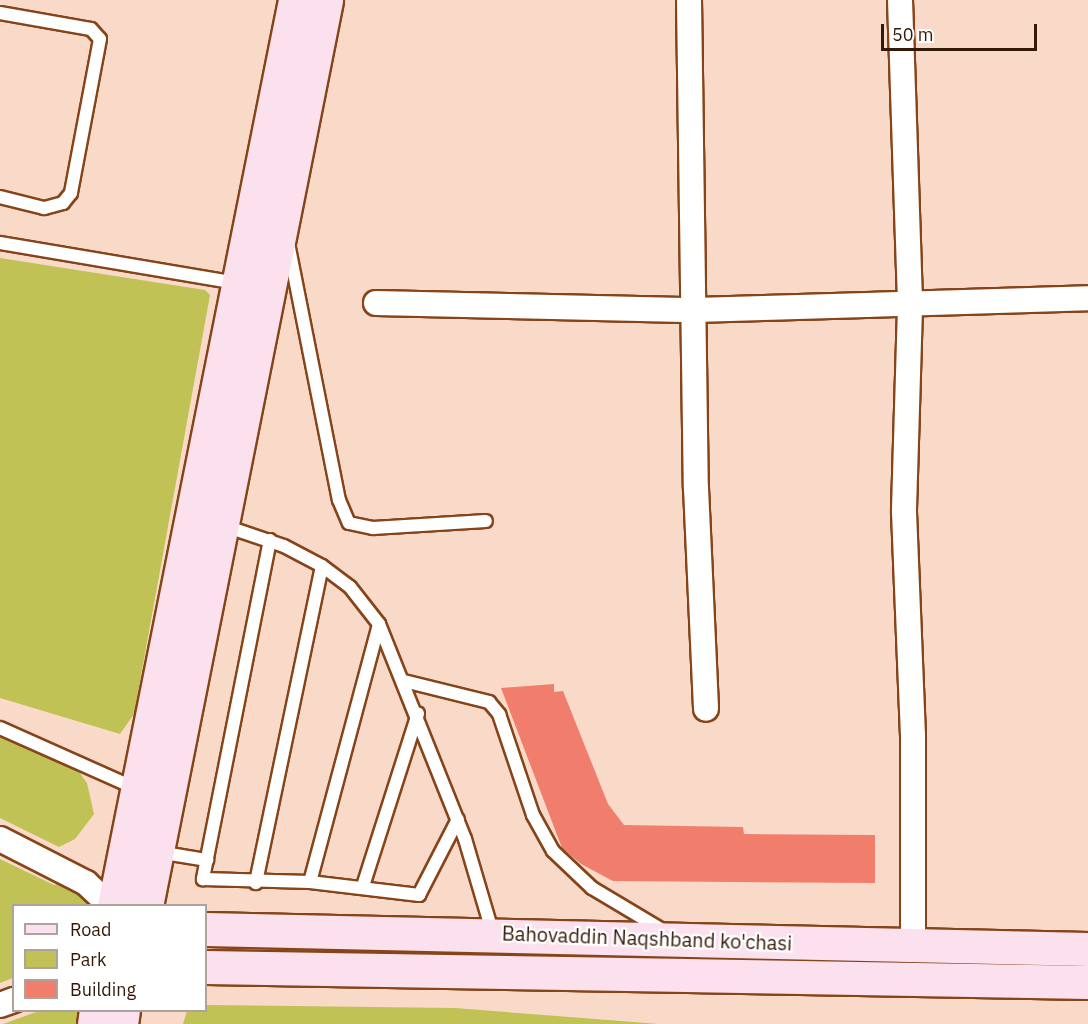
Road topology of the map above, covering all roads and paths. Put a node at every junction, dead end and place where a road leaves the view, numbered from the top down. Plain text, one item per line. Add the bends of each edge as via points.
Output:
1 (295, 0) edge
2 (326, 0) edge
3 (689, 0) edge
4 (900, 0) edge
5 (0, 13) edge
6 (0, 196) edge
7 (282, 211) junction
8 (0, 243) edge
9 (238, 283) junction
10 (1088, 298) edge
11 (376, 303) dead end
12 (910, 307) junction
13 (694, 310) junction
14 (486, 522) dead end
15 (220, 525) junction
16 (270, 540) junction
17 (322, 566) junction
18 (379, 624) junction
19 (404, 681) junction
20 (706, 709) dead end
21 (418, 714) junction
22 (0, 728) edge
23 (135, 788) junction
24 (458, 819) junction
25 (0, 839) edge
26 (157, 851) junction
27 (207, 860) junction
28 (310, 882) junction
29 (256, 883) junction
30 (363, 886) junction
31 (110, 904) edge
32 (112, 904) edge
33 (146, 904) edge
34 (207, 929) edge
35 (492, 934) junction
36 (678, 939) junction
37 (913, 945) junction
38 (1088, 949) edge
39 (207, 967) edge
40 (1088, 982) edge

1 - 9 main road
2 - 7 main road
3 - 13 street
4 - 12 street
5 - 6 lane via 91,29 100,39 71,194 63,203 44,208
7 - 14 lane via 339,500 349,523 373,528
7 - 15 main road
8 - 9 lane
9 - 23 main road
10 - 12 street
11 - 13 street
12 - 13 street
12 - 37 street via 904,512 913,735
13 - 20 street
15 - 16 lane
15 - 26 main road
16 - 17 lane
16 - 27 lane
17 - 18 lane via 350,587
17 - 29 lane
18 - 19 lane
18 - 28 lane
19 - 21 lane
19 - 36 lane via 489,702 499,714 533,815 553,851 592,888
21 - 24 lane
21 - 30 lane
22 - 23 lane
23 - 32 main road
24 - 30 lane via 419,895
24 - 35 lane
25 - 31 street via 86,883
26 - 27 lane
26 - 33 main road
27 - 29 lane via 203,879
28 - 29 lane
28 - 30 lane
34 - 35 main road, Bahovaddin Naqshband ko'chasi
35 - 36 main road, Bahovaddin Naqshband ko'chasi
36 - 37 main road, Bahovaddin Naqshband ko'chasi
37 - 38 main road, Bahovaddin Naqshband ko'chasi
39 - 40 main road, Bahovaddin Naqshband ko'chasi

